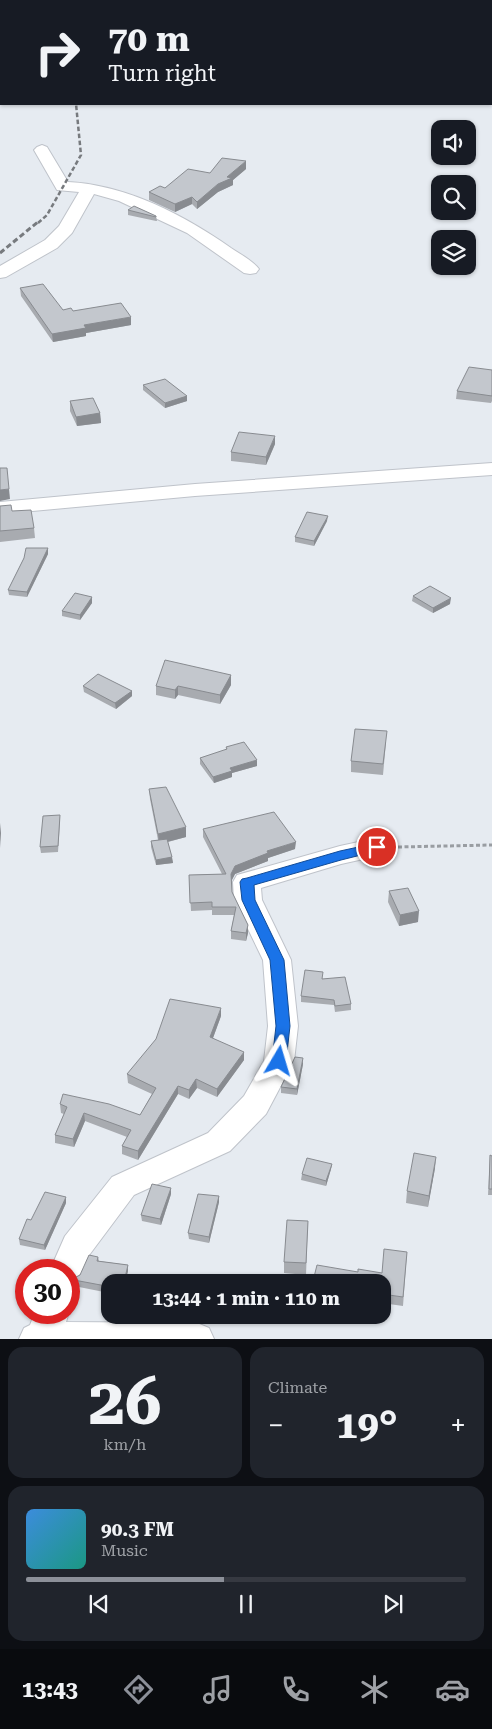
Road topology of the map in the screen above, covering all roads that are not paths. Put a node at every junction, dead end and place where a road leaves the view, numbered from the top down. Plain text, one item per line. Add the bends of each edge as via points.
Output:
1 (42, 150) dead end
2 (90, 188) junction
3 (250, 269) dead end
4 (0, 273) edge
5 (492, 469) edge
6 (0, 508) edge
7 (377, 847) road end
8 (72, 1259) edge
9 (44, 1330) edge
10 (197, 1339) edge

1 - 2 street via 63,187
2 - 3 street via 125,198 193,229
2 - 4 street via 66,229 56,239
5 - 6 street via 195,490
7 - 8 street via 247,882 248,900 277,960 283,1026 279,1061 254,1105 219,1142 123,1186 77,1246
9 - 10 street

